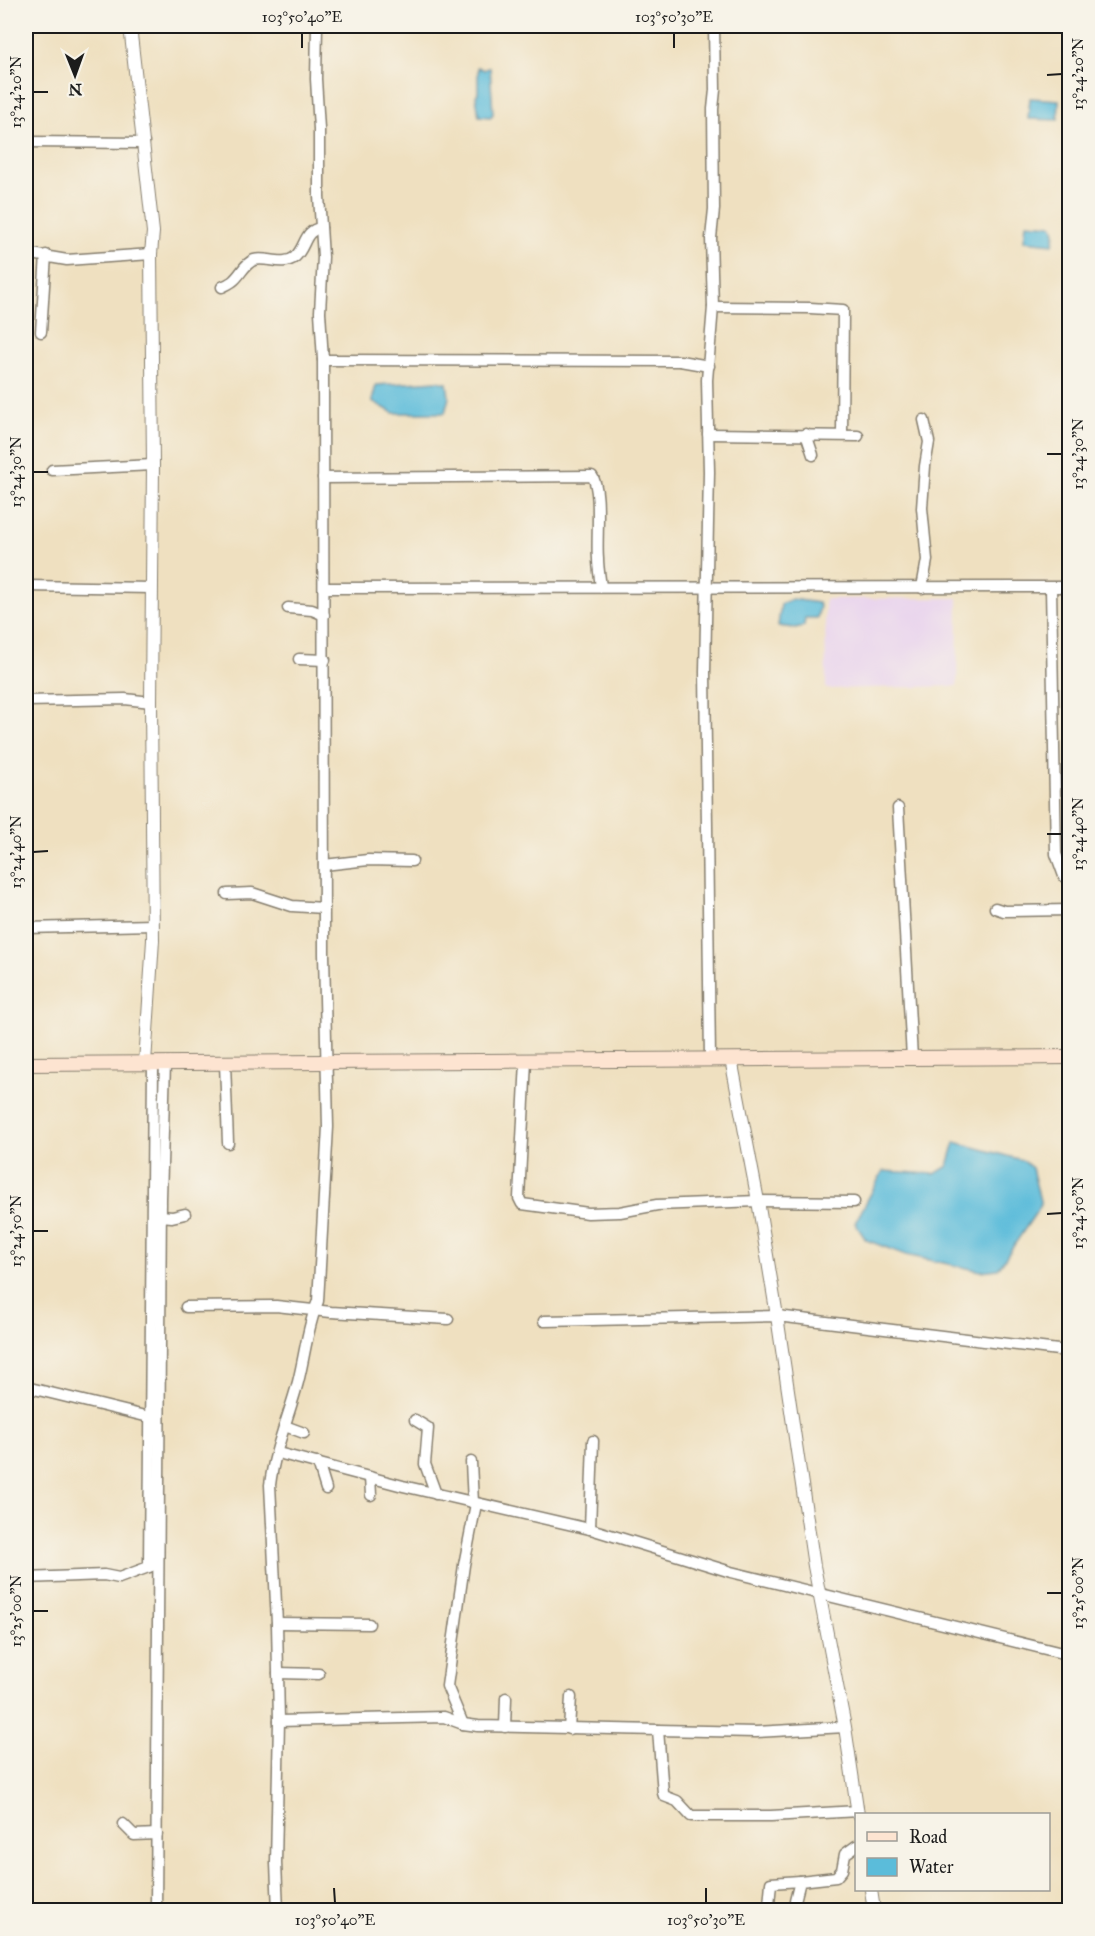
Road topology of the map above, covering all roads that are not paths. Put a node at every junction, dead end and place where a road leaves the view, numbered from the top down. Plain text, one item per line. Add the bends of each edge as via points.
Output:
1 (130, 26) edge
2 (317, 26) edge
3 (714, 26) edge
4 (26, 142) edge
5 (144, 143) junction
6 (321, 228) junction
7 (26, 253) edge
8 (151, 254) junction
9 (46, 255) junction
10 (222, 287) dead end
11 (713, 307) junction
12 (41, 332) dead end
13 (323, 360) junction
14 (709, 366) junction
15 (924, 420) dead end
16 (708, 434) junction
17 (806, 434) junction
18 (842, 435) junction
19 (858, 436) dead end
20 (813, 455) dead end
21 (153, 465) junction
22 (52, 470) dead end
23 (323, 478) junction
24 (26, 586) edge
25 (601, 587) junction
26 (707, 587) junction
27 (1070, 587) edge
28 (152, 588) junction
29 (324, 588) junction
30 (922, 588) junction
31 (1051, 588) junction
32 (288, 608) dead end
33 (324, 615) junction
34 (299, 660) dead end
35 (325, 660) junction
36 (26, 701) edge
37 (151, 702) junction
38 (897, 808) dead end
39 (412, 861) dead end
40 (324, 865) junction
41 (1070, 880) edge
42 (227, 894) dead end
43 (324, 908) junction
44 (994, 908) dead end
45 (1070, 910) edge
46 (153, 925) junction
47 (26, 928) edge
48 (1070, 1057) edge
49 (912, 1058) junction
50 (710, 1059) junction
51 (731, 1059) junction
52 (526, 1061) junction
53 (326, 1062) junction
54 (154, 1063) junction
55 (225, 1063) junction
56 (26, 1064) edge
57 (228, 1143) dead end
58 (758, 1201) junction
59 (855, 1202) dead end
60 (185, 1214) dead end
61 (161, 1216) junction
62 (186, 1307) dead end
63 (314, 1311) junction
64 (777, 1316) junction
65 (448, 1319) dead end
66 (544, 1321) dead end
67 (1058, 1350) dead end
68 (26, 1387) edge
69 (155, 1417) junction
70 (415, 1420) dead end
71 (285, 1426) junction
72 (304, 1433) dead end
73 (593, 1441) dead end
74 (278, 1453) junction
75 (471, 1462) dead end
76 (318, 1463) junction
77 (369, 1477) junction
78 (326, 1489) dead end
79 (436, 1494) junction
80 (371, 1495) dead end
81 (475, 1503) junction
82 (590, 1529) junction
83 (154, 1565) junction
84 (26, 1578) edge
85 (819, 1592) junction
86 (277, 1623) junction
87 (369, 1624) dead end
88 (1070, 1655) edge
89 (278, 1673) junction
90 (319, 1674) dead end
91 (571, 1697) dead end
92 (506, 1698) dead end
93 (279, 1721) junction
94 (462, 1724) junction
95 (505, 1727) junction
96 (845, 1727) junction
97 (569, 1729) junction
98 (658, 1730) junction
99 (855, 1813) edge
100 (858, 1813) edge
101 (123, 1824) dead end
102 (153, 1834) junction
103 (855, 1847) edge
104 (800, 1881) junction
105 (871, 1891) edge
106 (795, 1901) dead end
107 (156, 1911) edge
108 (278, 1911) edge
109 (711, 1911) edge
110 (874, 1911) edge

1 - 5 street
2 - 6 street
3 - 11 street
4 - 5 street
5 - 8 street via 153,232
6 - 10 street via 309,232 290,260 256,259
6 - 13 street
7 - 9 street
8 - 9 street via 77,260
8 - 21 street
9 - 12 street
11 - 14 street
11 - 18 street via 843,310
13 - 14 street via 680,361
13 - 23 street
14 - 16 street
15 - 30 street via 929,442 922,508 927,560
16 - 17 street
16 - 26 street
17 - 18 street
17 - 20 street
18 - 19 street
21 - 22 street
21 - 28 street
23 - 25 street via 592,476 596,480
23 - 29 street
24 - 28 street
25 - 26 street
25 - 29 street
26 - 30 street
26 - 50 street
27 - 31 street
28 - 37 street
29 - 33 street
30 - 31 street
31 - 41 street via 1056,854 1064,876
32 - 33 street
33 - 35 street
34 - 35 street
35 - 40 street
36 - 37 street
37 - 46 street
38 - 49 street
39 - 40 street
40 - 43 street
42 - 43 street via 252,893 292,906
43 - 53 street
44 - 45 street
46 - 47 street
46 - 54 street via 150,1004
48 - 49 main road
49 - 51 main road
50 - 51 main road
50 - 52 main road
51 - 58 street
52 - 53 main road
52 - 58 street via 519,1198 522,1204 602,1213 657,1205
53 - 55 main road
53 - 63 street via 328,1126 320,1287
54 - 55 main road
54 - 56 main road
54 - 61 street
54 - 69 street
55 - 57 street
58 - 59 street
58 - 64 street
60 - 61 street
61 - 69 street
62 - 63 street via 276,1306
63 - 65 street
63 - 71 street
64 - 66 street
64 - 67 street
64 - 85 street
68 - 69 street
69 - 83 street
70 - 79 street via 428,1428 425,1464
71 - 72 street
71 - 74 street
73 - 82 street
74 - 76 street
74 - 86 street via 270,1496
75 - 81 street
76 - 77 street
76 - 78 street
77 - 79 street
77 - 80 street
79 - 81 street
81 - 82 street
81 - 94 street via 447,1686
82 - 85 street via 731,1572
83 - 84 street via 119,1578
83 - 102 street
85 - 88 street
85 - 96 street
86 - 87 street
86 - 89 street
89 - 90 street
89 - 93 street
91 - 97 street
92 - 95 street
93 - 94 street via 444,1717
93 - 108 street
94 - 95 street
95 - 97 street
96 - 98 street via 756,1732
96 - 100 street
97 - 98 street
98 - 99 street via 664,1796 681,1804 691,1816
101 - 102 street via 134,1834
102 - 107 street
103 - 104 street via 845,1854 842,1870 836,1877
104 - 106 street
104 - 109 street via 771,1883 770,1904 766,1908
105 - 110 street

